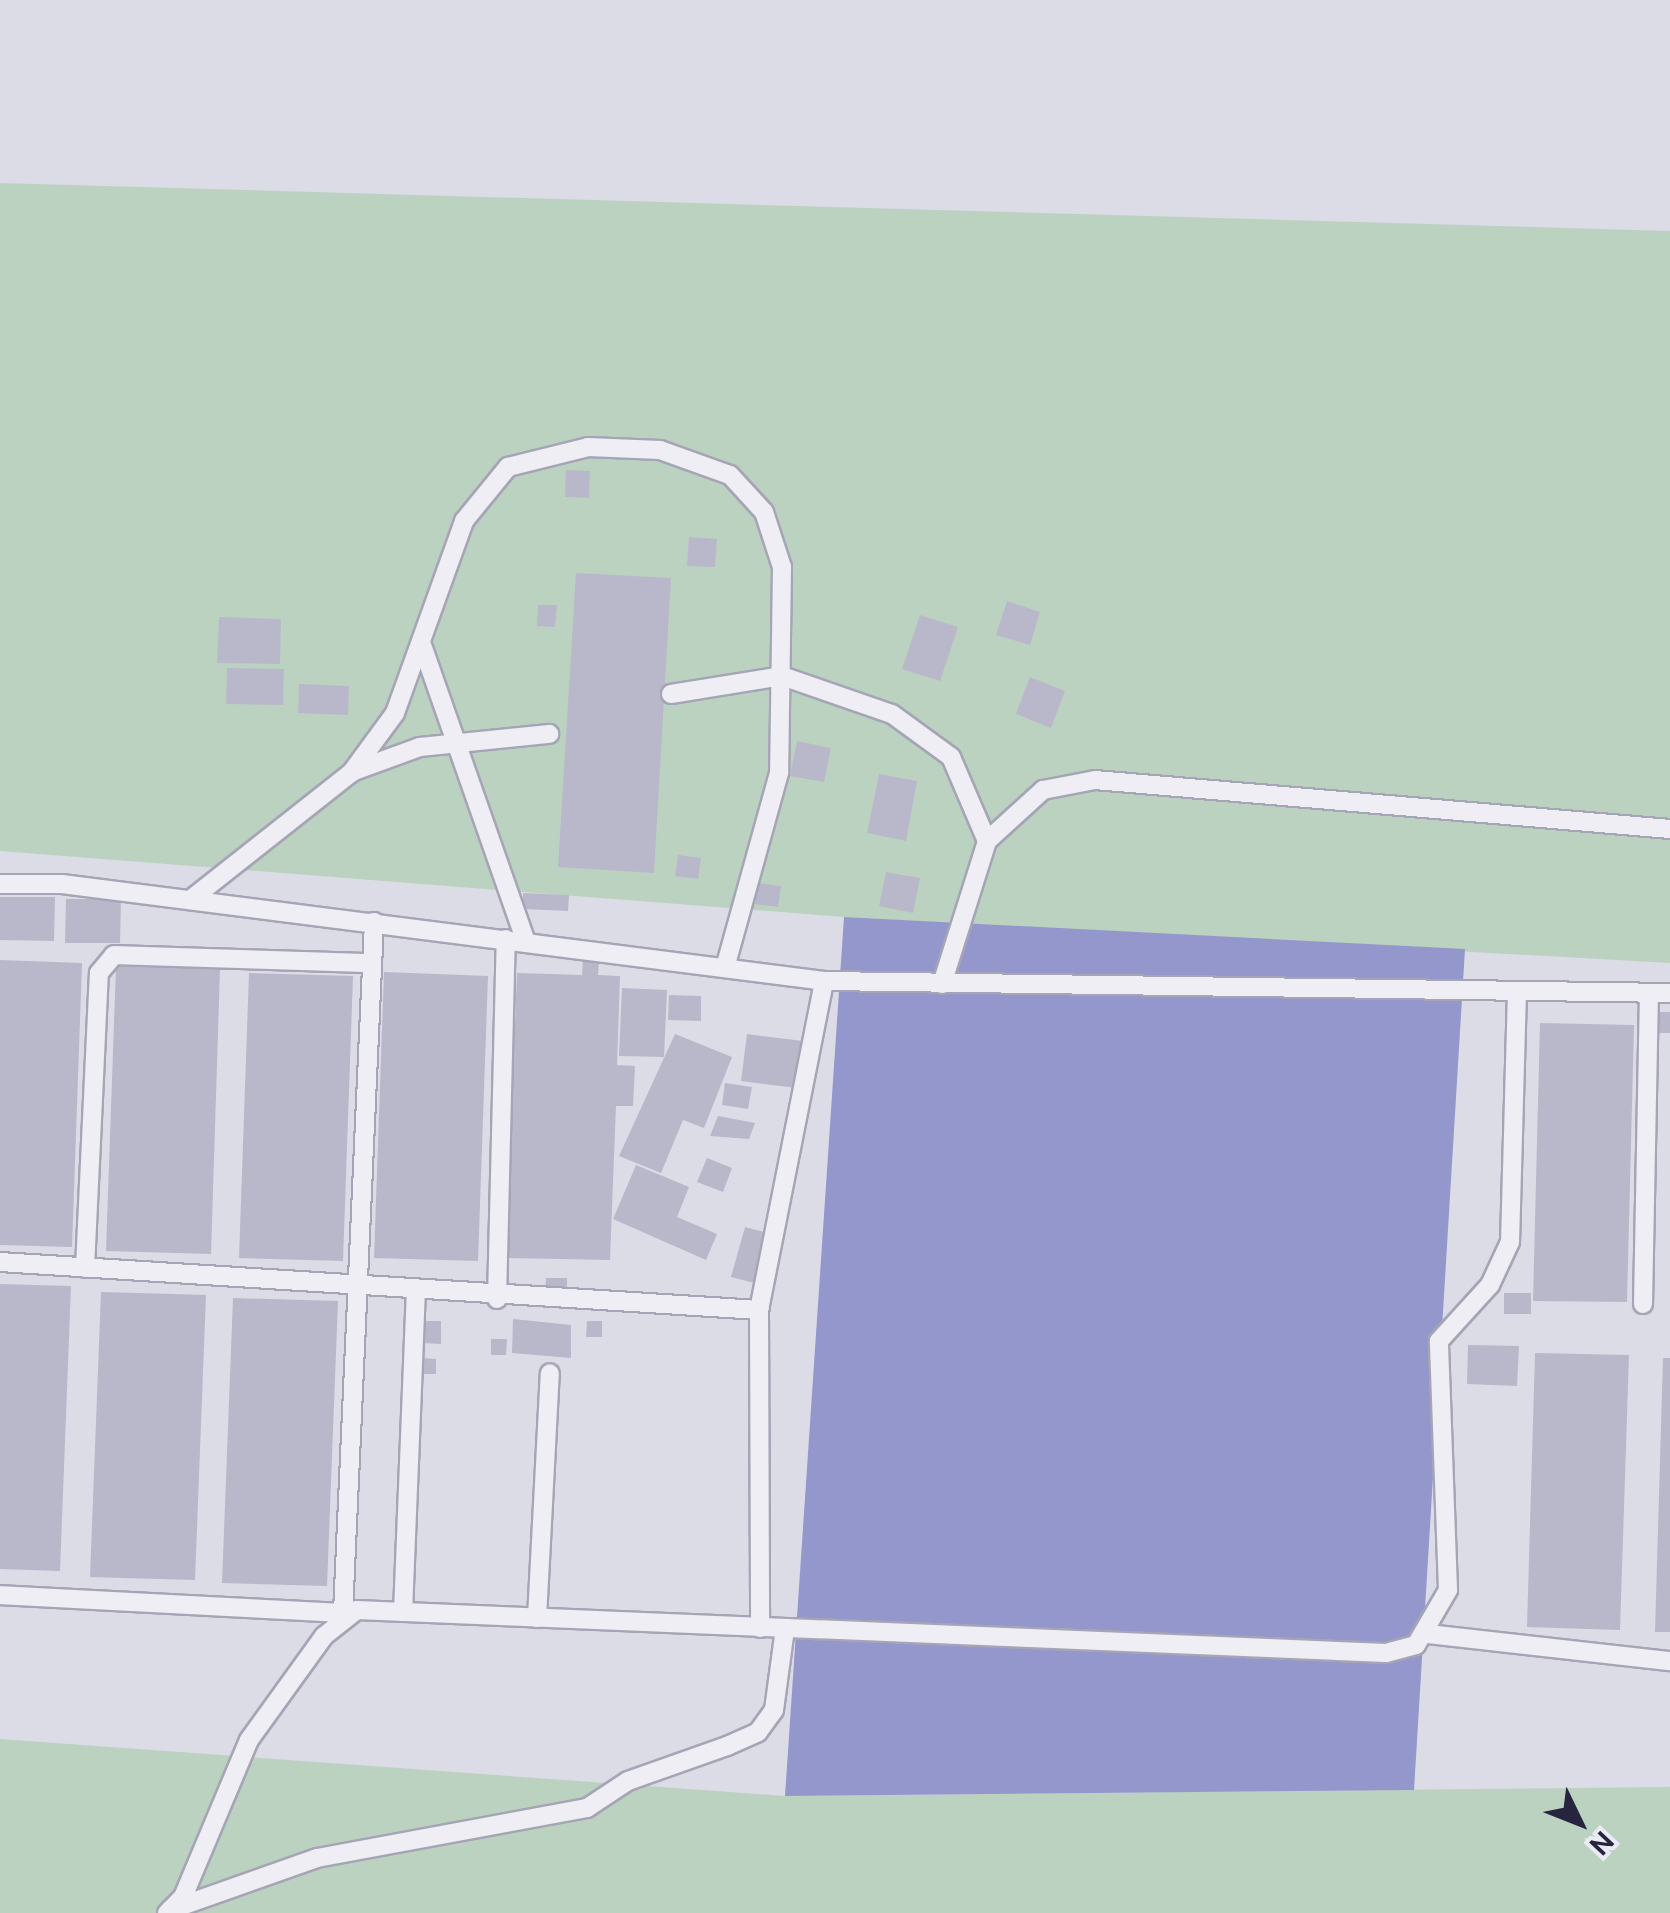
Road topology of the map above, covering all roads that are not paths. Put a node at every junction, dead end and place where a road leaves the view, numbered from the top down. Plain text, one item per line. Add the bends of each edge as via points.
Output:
1 (422, 646) junction
2 (782, 676) junction
3 (671, 694) dead end
4 (549, 734) dead end
5 (457, 742) junction
6 (351, 773) junction
7 (1670, 829) edge
8 (987, 841) junction
9 (0, 884) edge
10 (190, 900) junction
11 (374, 922) junction
12 (506, 940) junction
13 (526, 942) junction
14 (372, 963) junction
15 (725, 968) junction
16 (824, 981) junction
17 (942, 984) junction
18 (1649, 993) junction
19 (1670, 993) edge
20 (1518, 997) junction
21 (0, 1262) edge
22 (85, 1268) junction
23 (358, 1286) junction
24 (416, 1292) junction
25 (497, 1300) junction
26 (1644, 1304) dead end
27 (759, 1310) junction
28 (550, 1372) dead end
29 (0, 1595) edge
30 (403, 1612) junction
31 (343, 1613) junction
32 (537, 1618) junction
33 (760, 1628) junction
34 (785, 1629) junction
35 (1428, 1634) junction
36 (1670, 1661) edge
37 (169, 1911) edge

1 - 2 lane via 464,521 508,467 588,447 660,450 730,475 764,512 782,567
1 - 5 lane
1 - 6 lane via 395,713
2 - 3 lane
2 - 8 lane via 892,714 951,757
2 - 15 lane via 780,773
4 - 5 lane
5 - 6 lane
5 - 13 lane
6 - 10 lane
7 - 8 lane via 1095,780 1043,790
8 - 17 lane
9 - 10 lane
10 - 11 lane
11 - 12 lane
11 - 14 lane
12 - 13 lane
12 - 25 lane
13 - 15 lane
14 - 22 lane via 114,955 99,973
14 - 23 lane
15 - 16 lane
16 - 17 lane
16 - 27 lane
17 - 20 lane
18 - 19 lane
18 - 20 lane
18 - 26 lane
20 - 35 lane via 1510,1242 1490,1285 1439,1340 1448,1590
21 - 22 lane
22 - 23 lane
23 - 24 lane
23 - 31 lane
24 - 25 lane
24 - 30 lane
25 - 27 lane
27 - 33 lane
28 - 32 lane
29 - 31 lane
30 - 31 lane
30 - 32 lane
31 - 37 lane via 250,1740
32 - 33 lane
33 - 34 lane
34 - 35 lane via 1386,1653
34 - 37 lane via 774,1710 758,1732 728,1746 628,1780 586,1808 317,1858
35 - 36 lane

